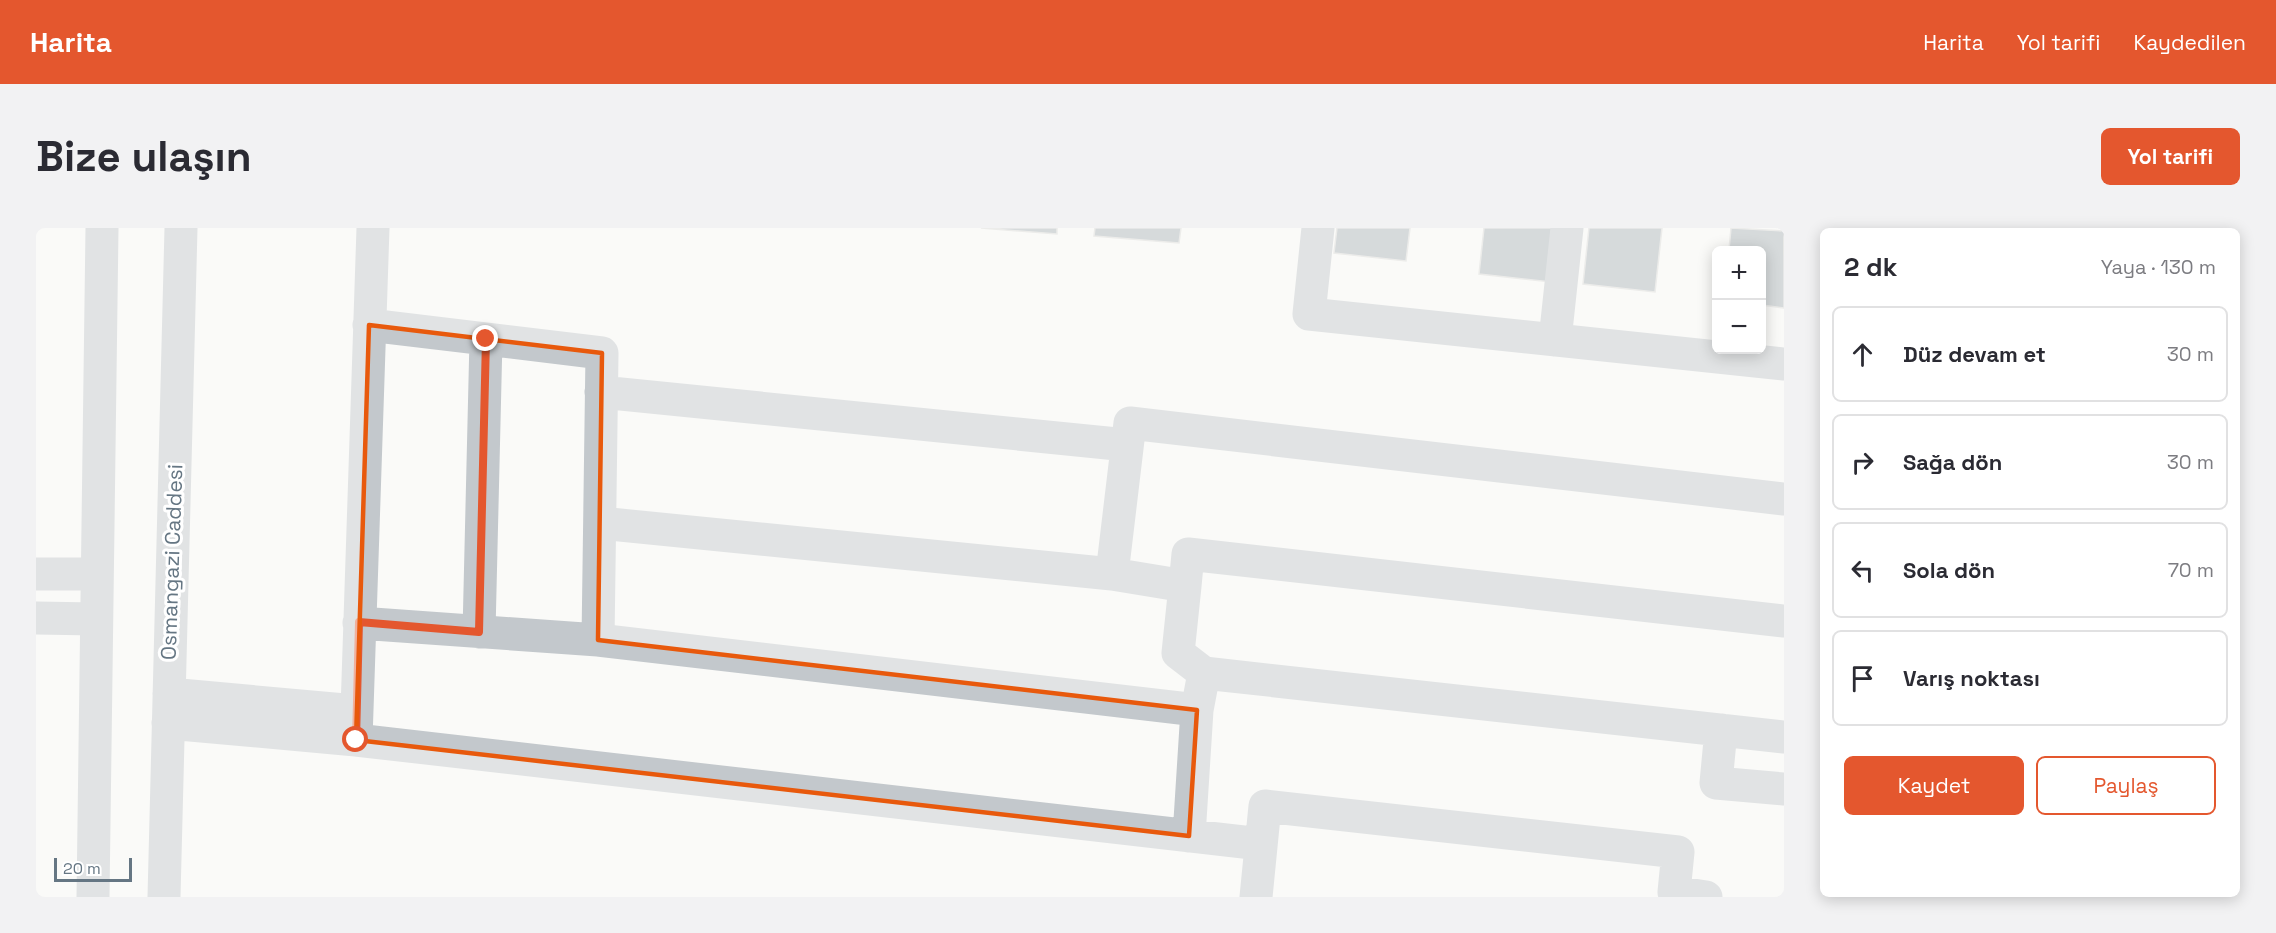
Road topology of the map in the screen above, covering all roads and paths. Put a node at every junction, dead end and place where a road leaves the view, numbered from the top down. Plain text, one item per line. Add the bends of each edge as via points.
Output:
1 (102, 228) edge
2 (181, 228) edge
3 (373, 228) edge
4 (1318, 228) edge
5 (1567, 228) edge
6 (369, 325) junction
7 (486, 339) junction
8 (1555, 340) junction
9 (1784, 364) edge
10 (601, 392) junction
11 (1128, 445) junction
12 (1784, 499) edge
13 (600, 523) junction
14 (36, 574) edge
15 (98, 574) junction
16 (1112, 574) junction
17 (1185, 586) junction
18 (36, 618) edge
19 (96, 619) junction
20 (1784, 621) edge
21 (359, 622) junction
22 (479, 632) junction
23 (598, 640) junction
24 (1204, 673) junction
25 (168, 709) junction
26 (1197, 710) junction
27 (356, 725) junction
28 (1721, 730) junction
29 (1784, 737) edge
30 (1784, 789) edge
31 (1189, 836) junction
32 (1261, 844) junction
33 (93, 897) edge
34 (164, 897) edge
35 (1256, 897) edge
36 (1706, 897) edge

1 - 15 street
2 - 25 street, Osmangazi Caddesi
3 - 6 street
4 - 8 street via 1309,314
5 - 8 street
6 - 7 street
6 - 21 street
7 - 10 street via 602,352
7 - 22 street
8 - 9 street
10 - 11 street
10 - 13 street
11 - 12 street via 1130,423
11 - 16 street
13 - 16 street
13 - 23 street
14 - 15 street
15 - 19 street
16 - 17 street
17 - 20 street via 1188,554
17 - 24 street via 1178,653
18 - 19 street
19 - 33 street
21 - 22 street
21 - 27 street
22 - 23 street
23 - 26 street
24 - 26 street
24 - 28 street
25 - 27 street
25 - 34 street, Osmangazi Caddesi
26 - 31 street
27 - 31 street
28 - 29 street
28 - 30 street via 1716,783
31 - 32 street
32 - 35 street
32 - 36 street via 1265,806 1678,852 1674,892

